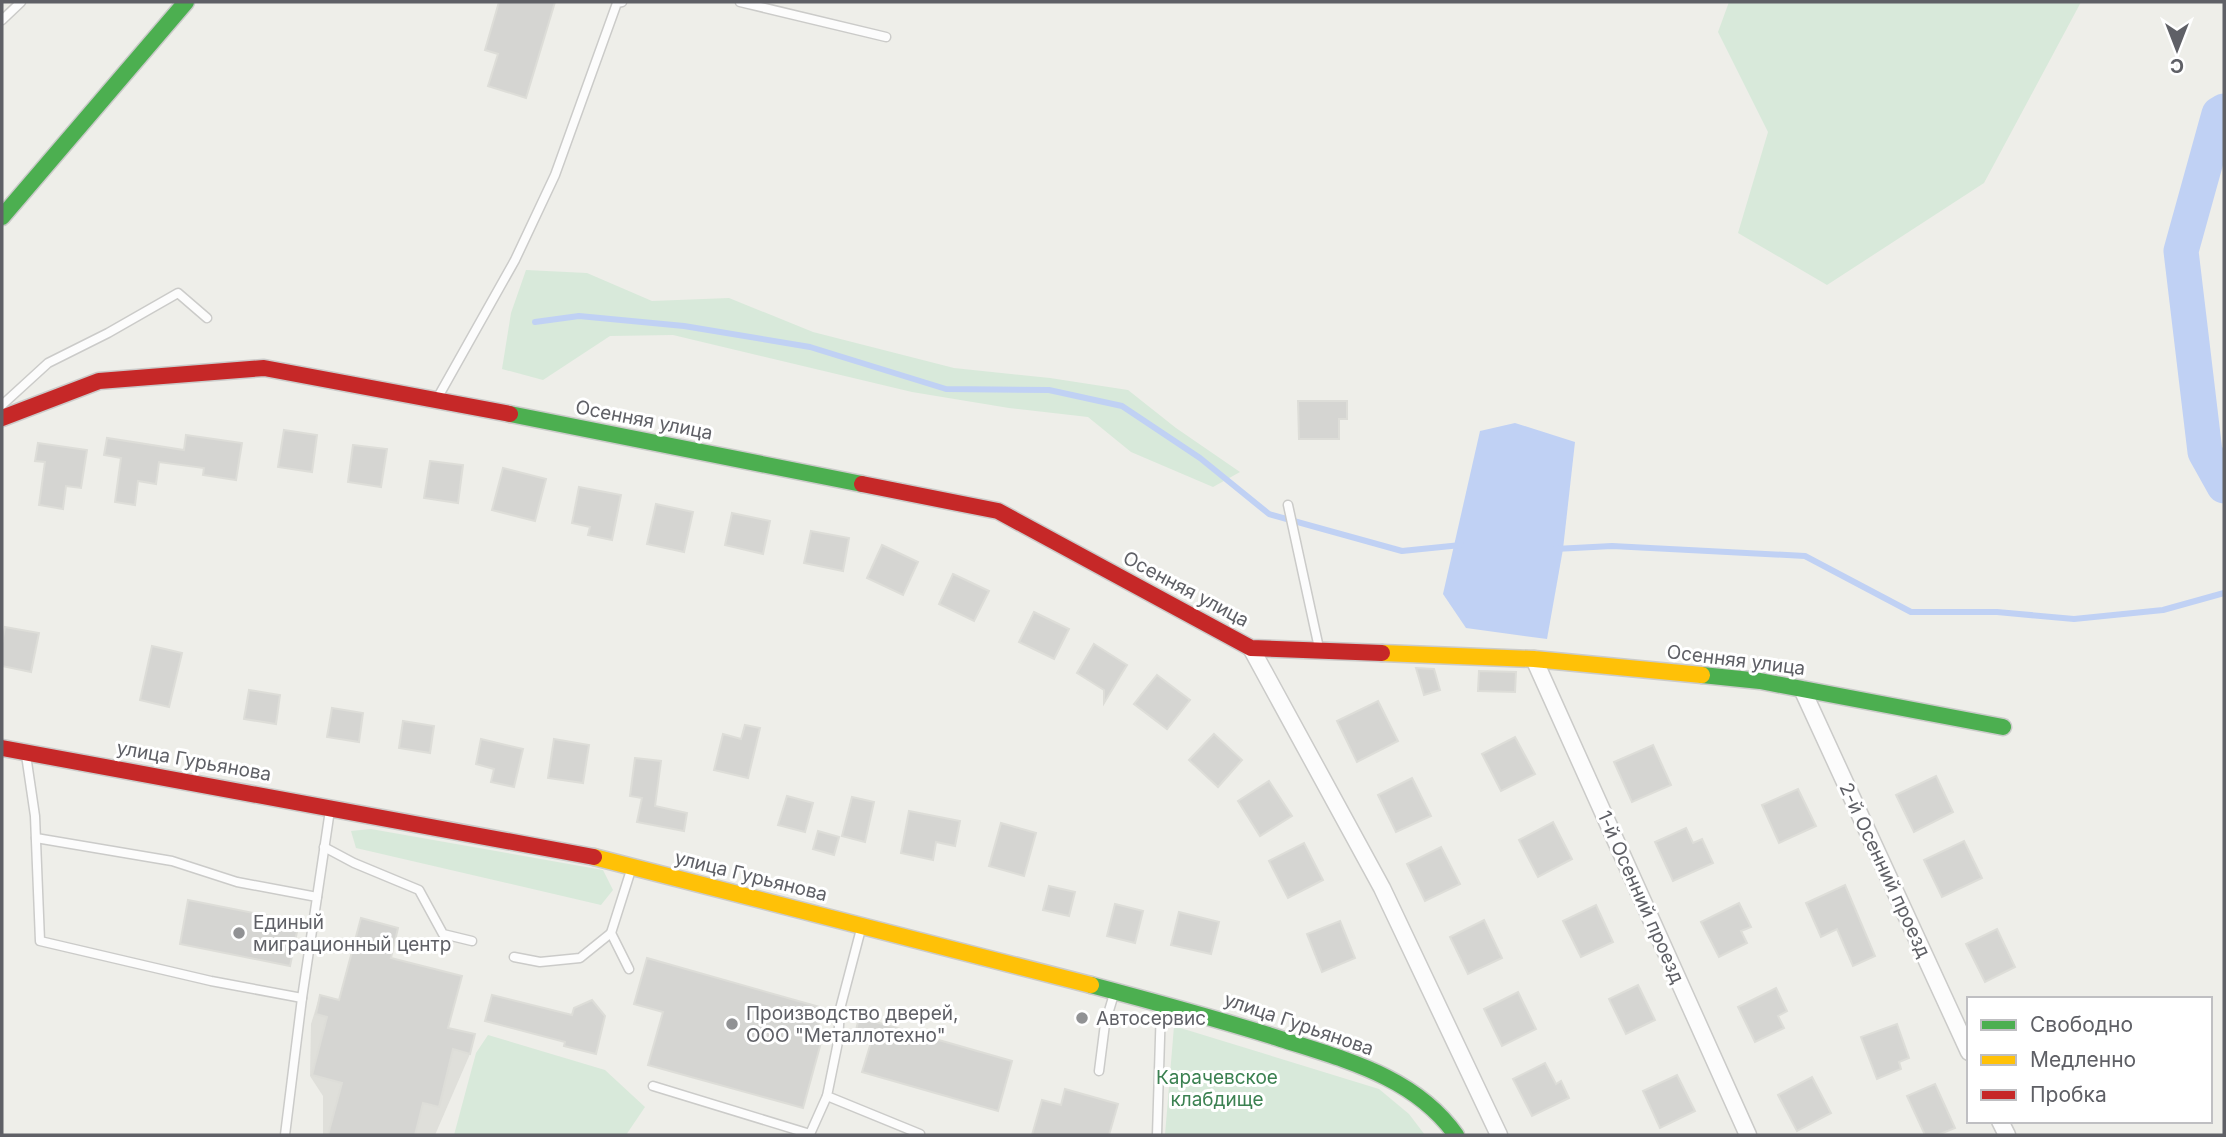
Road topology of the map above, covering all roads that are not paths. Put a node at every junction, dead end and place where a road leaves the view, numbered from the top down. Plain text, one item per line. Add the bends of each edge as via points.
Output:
1 (21, 2) edge
2 (186, 2) edge
3 (622, 2) edge
4 (740, 2) edge
5 (2, 20) edge
6 (886, 37) dead end
7 (2, 217) edge
8 (207, 318) dead end
9 (436, 400) junction
10 (2, 405) edge
11 (2, 418) edge
12 (1288, 505) dead end
13 (1251, 648) junction
14 (1320, 651) junction
15 (1534, 659) junction
16 (1802, 689) junction
17 (2003, 727) dead end
18 (2, 748) edge
19 (25, 752) junction
20 (331, 807) junction
21 (36, 838) junction
22 (324, 847) junction
23 (632, 867) junction
24 (317, 897) junction
25 (862, 926) junction
26 (611, 933) junction
27 (472, 940) dead end
28 (514, 957) dead end
29 (629, 969) dead end
30 (1115, 992) junction
31 (302, 998) junction
32 (1161, 1003) junction
33 (1967, 1048) edge
34 (1100, 1071) dead end
35 (653, 1086) dead end
36 (827, 1096) junction
37 (920, 1134) edge
38 (285, 1135) edge
39 (1157, 1135) edge
40 (1456, 1135) edge
41 (1499, 1135) edge
42 (1748, 1135) edge

1 - 5 lane
2 - 7 street
3 - 9 lane via 617,3 555,175 515,260
4 - 6 lane
8 - 10 lane via 178,293 48,363
9 - 11 street, Осенняя улица via 264,368 99,381
9 - 13 street, Осенняя улица via 998,511
12 - 14 lane
13 - 14 street, Осенняя улица
13 - 41 street, Осенняя улица via 1382,888
14 - 15 street, Осенняя улица
15 - 16 street, Осенняя улица
15 - 42 street, 1-й Осенний проезд
16 - 17 street, Осенняя улица
16 - 33 street, 2-й Осенний проезд
18 - 19 street, улица Гурьянова
19 - 20 street, улица Гурьянова
19 - 21 lane
20 - 22 lane
20 - 23 street, улица Гурьянова
21 - 24 lane via 172,861 237,882
21 - 31 lane via 40,941
22 - 24 lane
22 - 27 lane via 419,890 443,934
23 - 25 street, улица Гурьянова
23 - 26 lane
24 - 31 lane
25 - 30 street, улица Гурьянова
25 - 36 lane via 840,1009
26 - 28 lane via 580,958 540,962
26 - 29 lane
30 - 32 street, улица Гурьянова
30 - 34 lane via 1105,1024
31 - 38 lane
32 - 39 lane
32 - 40 street, улица Гурьянова via 1360,1065 1420,1097
35 - 36 lane via 810,1134
36 - 37 lane

